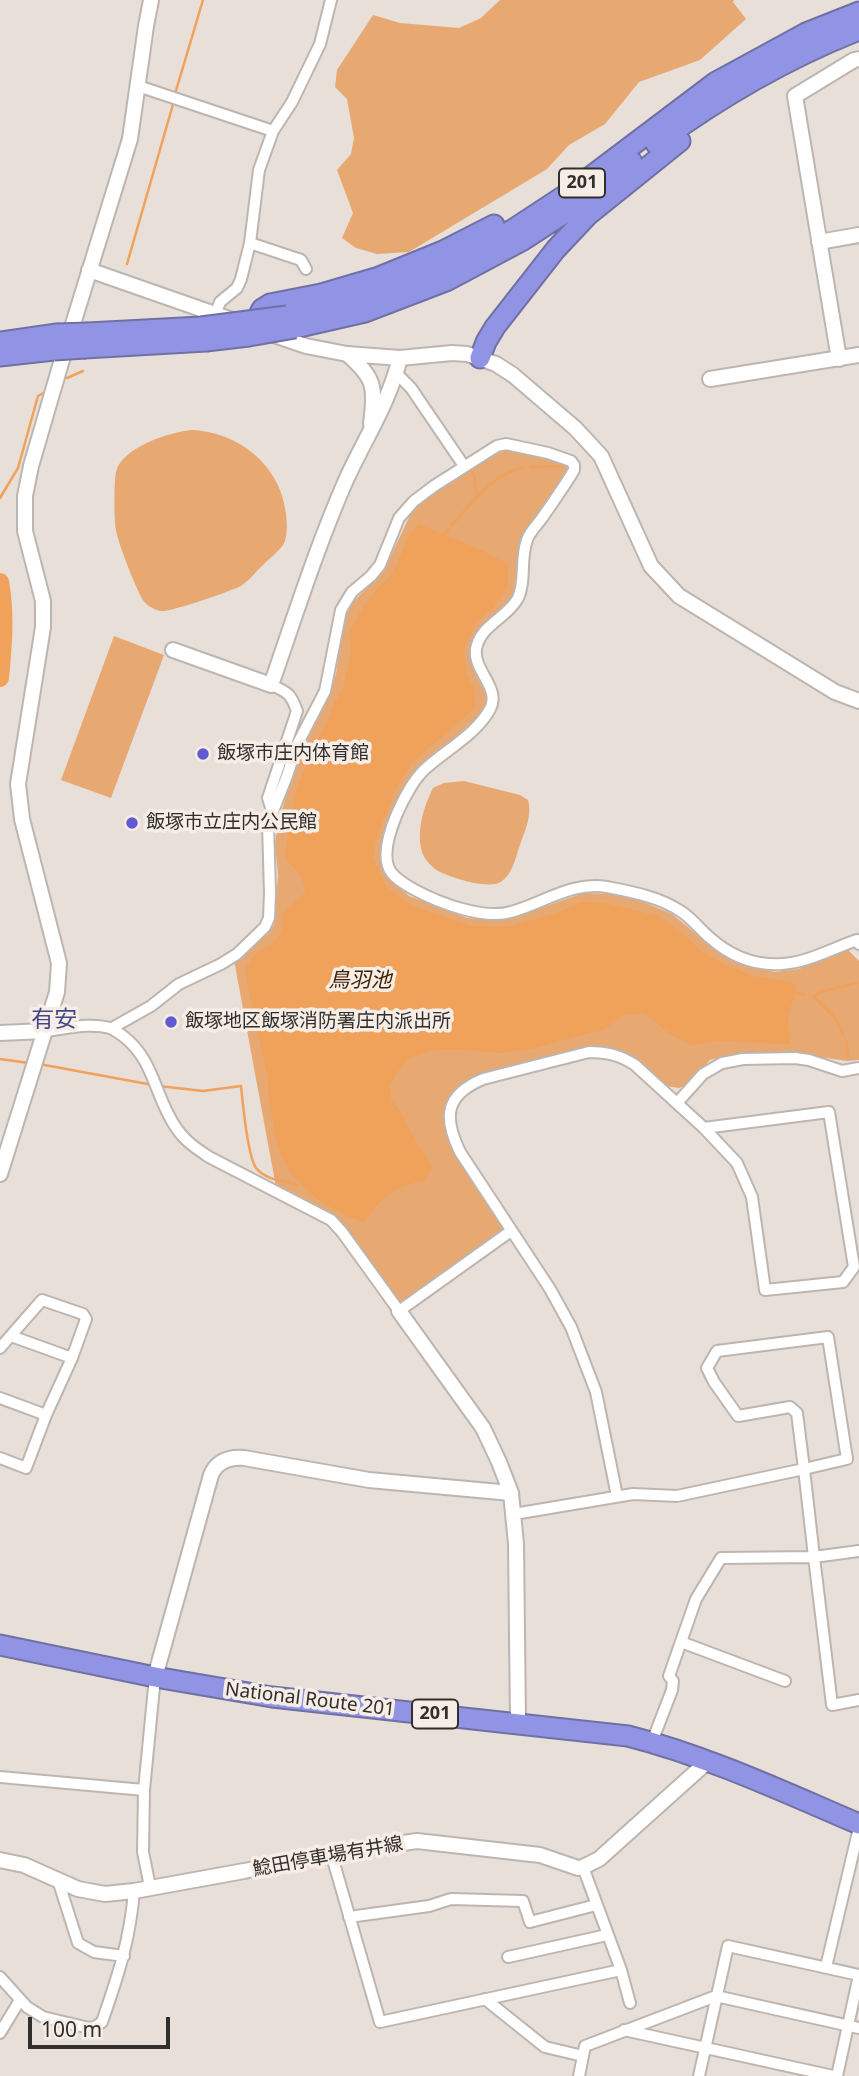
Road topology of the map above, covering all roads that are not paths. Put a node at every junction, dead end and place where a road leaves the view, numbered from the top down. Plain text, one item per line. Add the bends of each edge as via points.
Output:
1 (151, 0) edge
2 (331, 0) edge
3 (859, 12) edge
4 (859, 30) edge
5 (859, 59) edge
6 (769, 71) junction
7 (716, 82) junction
8 (138, 86) junction
9 (273, 131) junction
10 (859, 235) edge
11 (819, 242) junction
12 (250, 243) junction
13 (306, 269) dead end
14 (89, 270) junction
15 (291, 322) junction
16 (207, 327) junction
17 (253, 327) junction
18 (0, 334) edge
19 (0, 342) edge
20 (50, 343) junction
21 (347, 354) junction
22 (859, 355) edge
23 (0, 358) edge
24 (400, 358) junction
25 (480, 358) junction
26 (839, 359) junction
27 (396, 373) junction
28 (710, 379) dead end
29 (370, 432) junction
30 (464, 466) junction
31 (173, 650) dead end
32 (271, 685) junction
33 (859, 701) edge
34 (273, 814) junction
35 (859, 944) edge
36 (112, 1028) junction
37 (45, 1031) junction
38 (0, 1033) edge
39 (859, 1068) edge
40 (677, 1103) junction
41 (704, 1128) junction
42 (0, 1174) edge
43 (511, 1231) junction
44 (399, 1311) junction
45 (10, 1336) junction
46 (0, 1348) edge
47 (72, 1359) junction
48 (0, 1398) edge
49 (46, 1415) junction
50 (0, 1458) edge
51 (804, 1469) junction
52 (511, 1493) junction
53 (617, 1496) junction
54 (514, 1514) junction
55 (859, 1552) edge
56 (814, 1557) junction
57 (681, 1642) junction
58 (0, 1645) edge
59 (155, 1677) junction
60 (785, 1681) dead end
61 (859, 1700) edge
62 (518, 1723) junction
63 (652, 1742) junction
64 (707, 1762) junction
65 (0, 1777) edge
66 (144, 1790) junction
67 (859, 1826) edge
68 (331, 1853) junction
69 (0, 1860) edge
70 (583, 1867) junction
71 (58, 1881) junction
72 (150, 1888) junction
73 (134, 1891) junction
74 (596, 1905) junction
75 (349, 1917) junction
76 (607, 1935) junction
77 (124, 1956) junction
78 (508, 1957) dead end
79 (826, 1967) junction
80 (621, 1970) junction
81 (859, 1975) edge
82 (2, 1980) edge
83 (716, 1996) junction
84 (485, 1999) junction
85 (20, 2000) junction
86 (630, 2003) dead end
87 (853, 2027) edge
88 (624, 2030) junction
89 (0, 2033) edge
90 (705, 2048) junction
91 (583, 2056) junction
92 (580, 2075) edge
93 (593, 2076) edge
94 (699, 2076) edge
95 (835, 2076) edge

1 - 8 street
2 - 9 street via 320,44
3 - 7 highway, 201 via 806,33
4 - 6 highway, 201
5 - 11 street via 796,96
6 - 15 highway, 201 via 688,121 580,203 446,281 365,312
6 - 25 highway via 588,215 495,327
7 - 15 highway, 201 via 512,230 443,267
7 - 17 highway via 506,218 379,277 270,304
8 - 9 street
8 - 14 street via 128,148
9 - 12 street via 260,170
10 - 11 street
11 - 26 street
12 - 13 street via 301,260
12 - 16 street via 237,288 220,302
14 - 16 street
14 - 37 street via 25,496 24,531 43,601 43,627 18,784 22,819 59,963 57,992
15 - 16 highway, 201, bridge via 249,336
16 - 17 street
16 - 20 highway, 201, bridge
17 - 21 street via 306,346
18 - 20 highway
19 - 20 highway, 201
20 - 23 highway
21 - 24 street
21 - 29 street via 371,379
22 - 26 street
24 - 25 street via 452,353
24 - 27 street
25 - 33 street via 513,375 601,456 651,566 679,596 835,692
26 - 28 street
27 - 29 street
27 - 30 street
29 - 32 street via 337,502
30 - 34 street via 414,501 399,518 380,565 341,610 325,691 297,744
30 - 35 street via 506,444 571,461 575,470 527,540 520,594 513,607 477,644 475,654 492,691 492,707 482,722 409,788 385,852 392,874 440,901 494,915 578,887 628,891 662,900 734,955 756,963 800,961 857,940
31 - 32 street
32 - 34 street via 288,692 297,711 268,798
34 - 36 street via 267,833 270,893 265,927 237,954 179,984
36 - 37 street
36 - 44 street via 145,1059 177,1131 192,1146 331,1220
37 - 38 street
37 - 42 street
39 - 40 street via 842,1071 795,1058 722,1063 703,1074
40 - 41 street
40 - 43 street via 623,1056 605,1052 589,1052 467,1086 452,1105 452,1135
41 - 41 street via 737,1163 752,1197 765,1290 843,1282 855,1266 829,1112
43 - 44 street
43 - 53 street via 550,1289 586,1363
44 - 52 street via 483,1428
45 - 46 street
45 - 47 street
45 - 47 street via 42,1300 83,1314 86,1319
47 - 49 street
48 - 49 street
49 - 50 street via 26,1468
51 - 51 street via 797,1413 790,1407 738,1416 707,1368 717,1351 828,1337 847,1459
51 - 53 street via 677,1496
51 - 56 street
52 - 54 street
52 - 59 street via 369,1480 244,1458 225,1460 211,1475
53 - 54 street
54 - 62 street
55 - 56 street
56 - 57 street via 722,1558 696,1599
56 - 61 street via 832,1705
57 - 60 street
57 - 63 street via 669,1676 672,1690
58 - 59 highway, National Route 201 / 201
59 - 62 highway, National Route 201 / 201 via 272,1697
59 - 66 street
62 - 63 highway, National Route 201 / 201 via 601,1731
63 - 64 highway, National Route 201 / 201
64 - 67 highway, National Route 201 / 201
64 - 70 street via 599,1859
65 - 66 street
66 - 72 street via 143,1852
67 - 79 street
68 - 70 street, 鯰田停車場有井線 via 417,1841 529,1854
68 - 72 street, 鯰田停車場有井線
68 - 75 street
69 - 71 street, 鯰田停車場有井線
70 - 74 street
71 - 73 street, 鯰田停車場有井線 via 105,1894
71 - 77 street via 78,1943 94,1952
72 - 73 street, 鯰田停車場有井線
73 - 77 street
74 - 75 street via 530,1922 523,1901 451,1899
74 - 76 street
75 - 84 street via 380,2022
76 - 78 street
76 - 80 street
77 - 85 street via 102,2022 95,2027 43,2017
79 - 81 street
79 - 83 street via 728,1945
80 - 84 street
80 - 86 street
81 - 87 street
82 - 85 street
83 - 87 street
83 - 88 street
83 - 90 street
84 - 91 street via 545,2047
85 - 89 street
87 - 95 street
88 - 90 street
88 - 91 street via 585,2046
90 - 94 street
90 - 95 street
91 - 92 street
92 - 93 street

